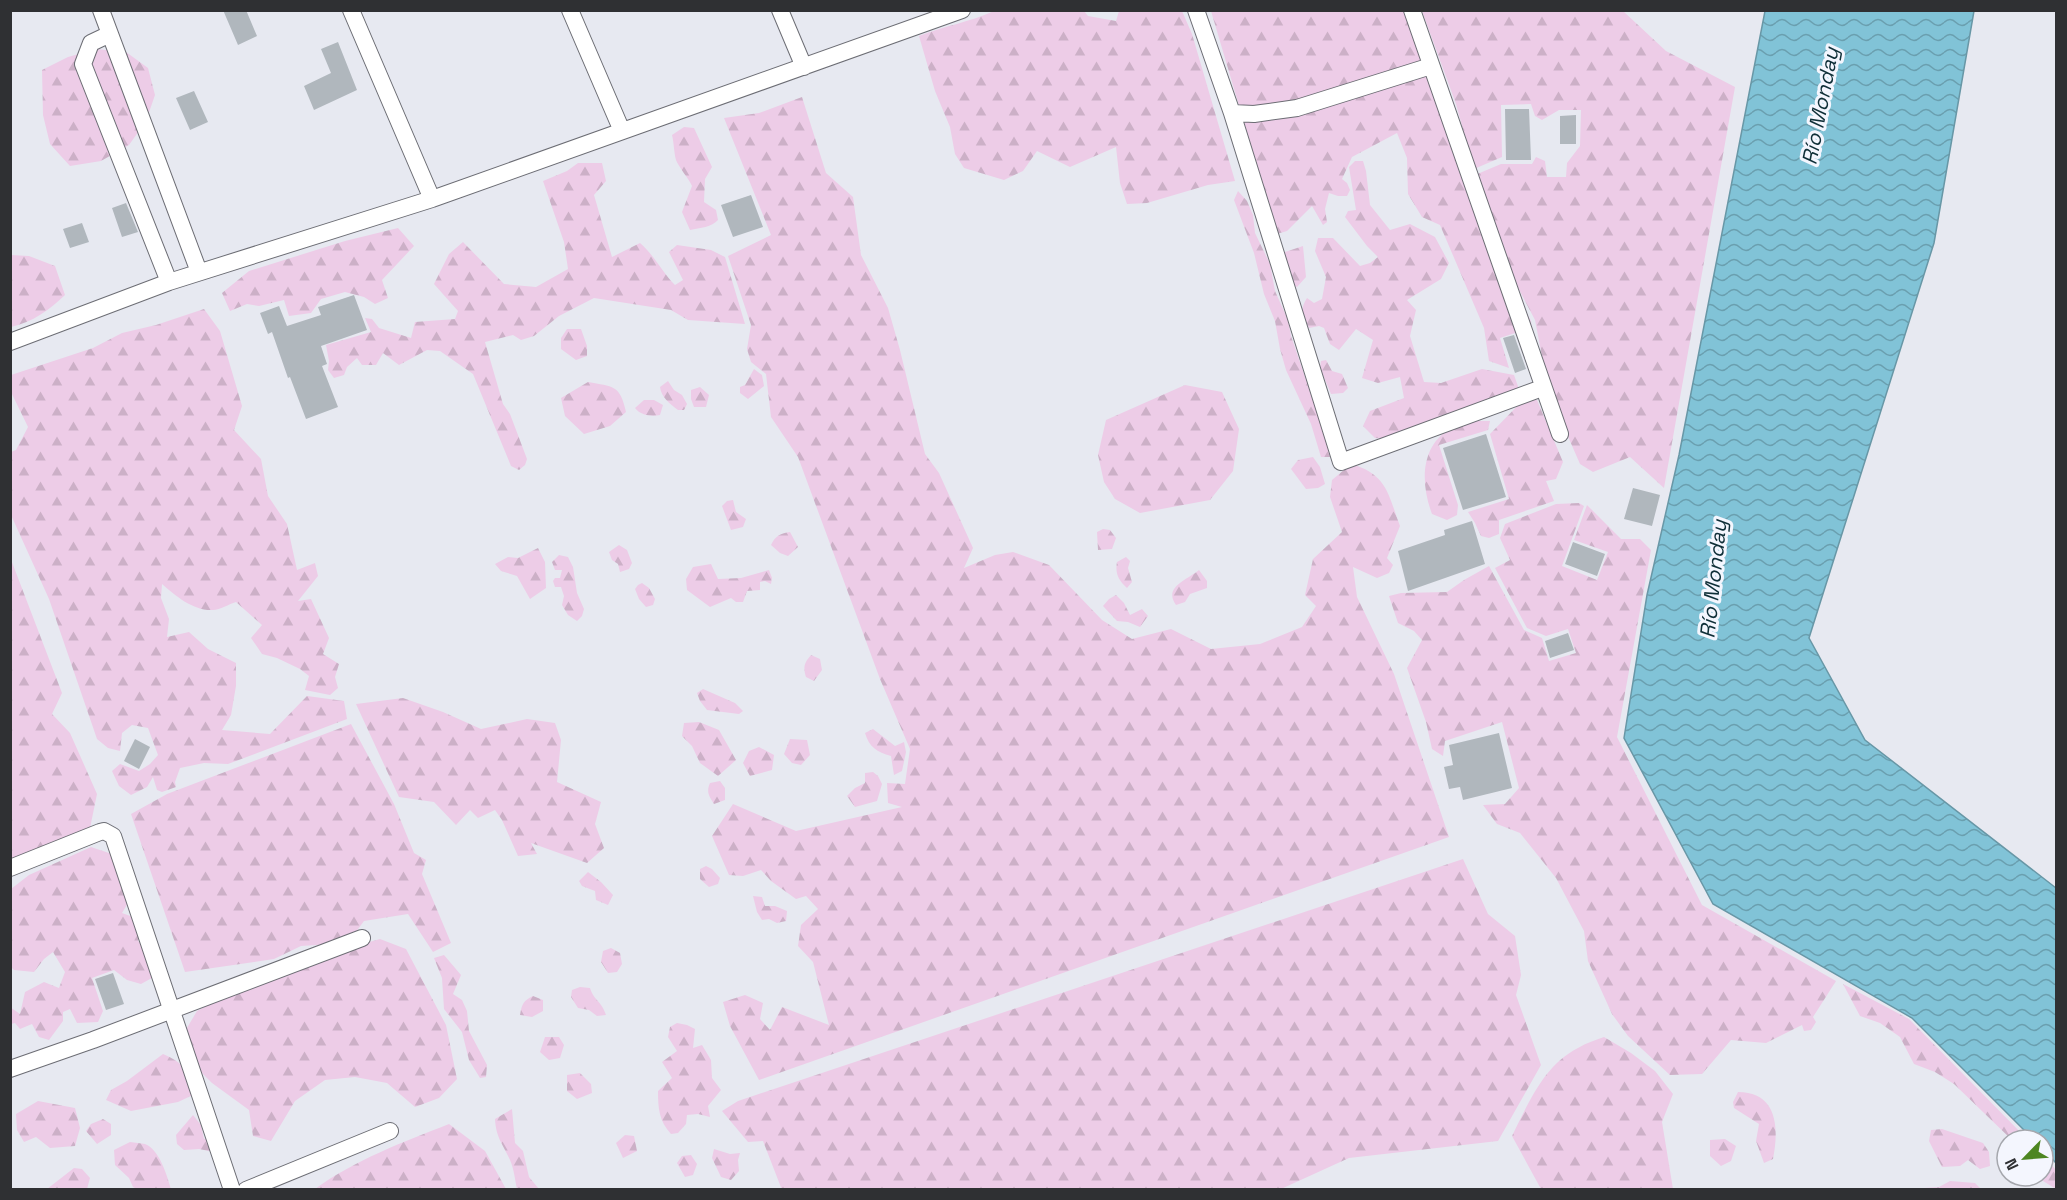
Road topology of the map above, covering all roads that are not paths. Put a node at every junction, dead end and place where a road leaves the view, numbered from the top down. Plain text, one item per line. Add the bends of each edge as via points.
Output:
1 (101, 10) edge
2 (351, 10) edge
3 (570, 10) edge
4 (780, 10) edge
5 (963, 10) edge
6 (1196, 10) edge
7 (1412, 10) edge
8 (110, 34) junction
9 (1431, 66) junction
10 (804, 67) junction
11 (1232, 113) junction
12 (622, 131) junction
13 (432, 199) junction
14 (200, 272) junction
15 (169, 282) junction
16 (10, 342) edge
17 (1542, 388) junction
18 (1560, 434) dead end
19 (10, 868) edge
20 (362, 938) dead end
21 (172, 1010) junction
22 (10, 1069) edge
23 (390, 1131) dead end
24 (232, 1190) edge
25 (246, 1190) edge

1 - 8 street
2 - 13 street
3 - 12 street
4 - 10 street
5 - 10 street
6 - 11 street
7 - 9 street
8 - 14 street
8 - 15 street via 92,43 83,64
9 - 11 street via 1297,108
9 - 17 street
10 - 12 street
11 - 17 street via 1341,462
12 - 13 street
13 - 14 street
14 - 15 street
15 - 16 street
17 - 18 street
19 - 21 street via 100,832 110,833
20 - 21 street
21 - 22 street
21 - 24 street
23 - 25 street

